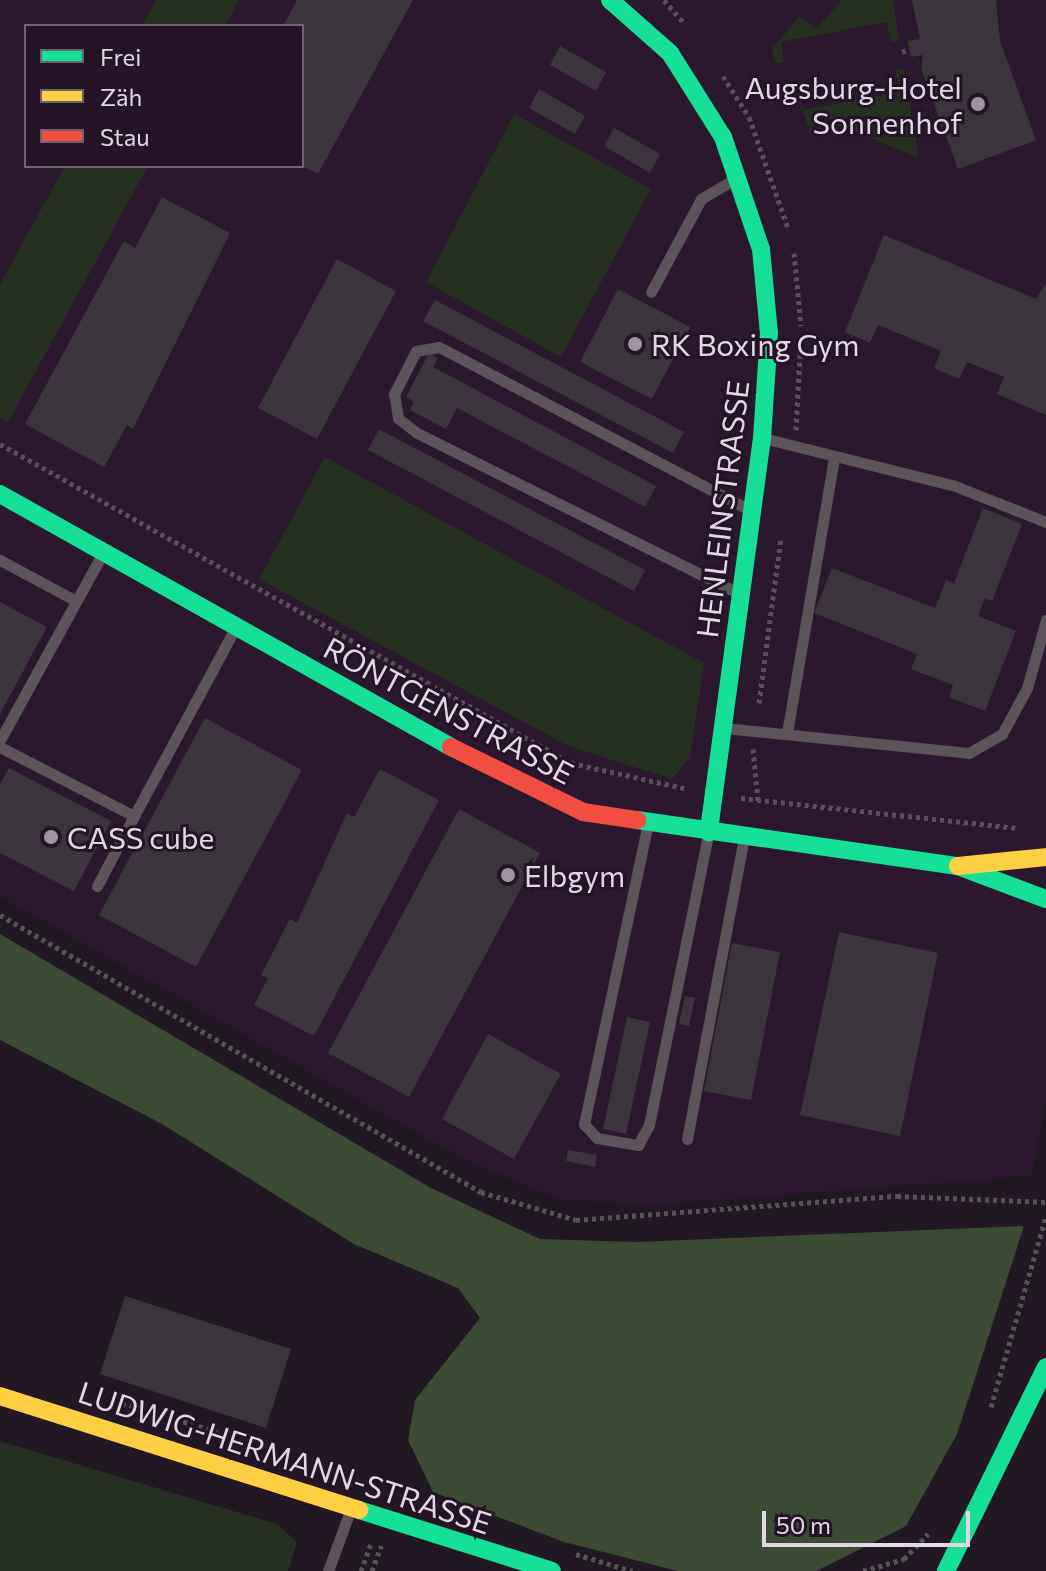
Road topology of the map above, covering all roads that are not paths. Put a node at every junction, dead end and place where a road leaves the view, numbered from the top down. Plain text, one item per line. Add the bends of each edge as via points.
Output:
1 (610, 0) edge
2 (737, 178) junction
3 (651, 292) dead end
4 (762, 438) junction
5 (834, 458) junction
6 (0, 494) edge
7 (752, 511) junction
8 (1046, 522) edge
9 (103, 552) junction
10 (0, 560) edge
11 (742, 595) junction
12 (76, 601) junction
13 (1046, 620) edge
14 (236, 626) junction
15 (722, 727) junction
16 (787, 733) junction
17 (0, 740) edge
18 (0, 747) edge
19 (134, 816) junction
20 (648, 822) junction
21 (709, 832) junction
22 (744, 837) junction
23 (1046, 857) edge
24 (958, 866) junction
25 (97, 886) dead end
26 (1046, 899) edge
27 (687, 1139) dead end
28 (1046, 1367) edge
29 (0, 1396) edge
30 (351, 1508) junction
31 (328, 1571) edge
32 (552, 1571) edge
33 (946, 1571) edge

1 - 2 street, HENLEINSTRASSE via 670,53 723,137
2 - 3 lane via 701,199
2 - 4 street, HENLEINSTRASSE via 761,249 769,333
4 - 5 lane
4 - 7 street, HENLEINSTRASSE
5 - 8 lane via 955,486
5 - 16 lane
6 - 9 street, RÖNTGENSTRASSE
7 - 11 street, HENLEINSTRASSE
7 - 11 lane via 439,347 416,351 394,394 398,418 417,433
9 - 12 lane
9 - 14 street, RÖNTGENSTRASSE
10 - 12 lane
11 - 15 street, HENLEINSTRASSE
12 - 17 lane
13 - 16 lane via 1027,688 1002,734 969,753
14 - 19 lane
14 - 20 street, RÖNTGENSTRASSE via 516,783 583,812
15 - 16 lane
15 - 21 street, HENLEINSTRASSE
18 - 19 lane
19 - 25 lane
20 - 21 street, RÖNTGENSTRASSE
20 - 21 lane via 584,1124 597,1138 638,1145 649,1125
21 - 22 street, RÖNTGENSTRASSE
22 - 24 street, RÖNTGENSTRASSE
22 - 27 lane
23 - 24 street, RÖNTGENSTRASSE
24 - 26 street, RÖNTGENSTRASSE
28 - 33 street
29 - 30 street, LUDWIG-HERMANN-STRASSE
30 - 31 lane
30 - 32 street, LUDWIG-HERMANN-STRASSE

